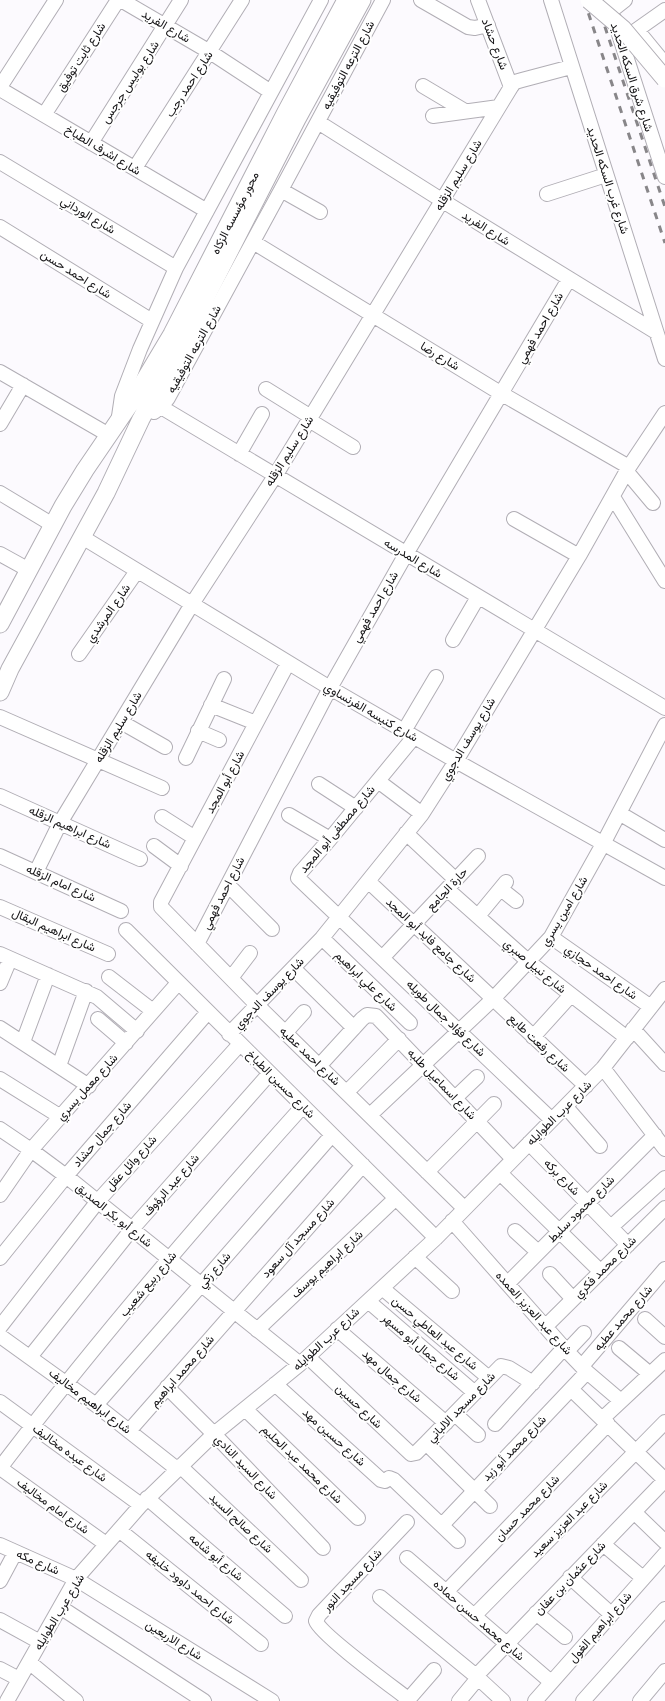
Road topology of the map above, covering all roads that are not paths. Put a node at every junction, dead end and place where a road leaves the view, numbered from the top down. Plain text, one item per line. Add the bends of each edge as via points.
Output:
1 (56, 0) edge
2 (120, 0) edge
3 (181, 0) edge
4 (242, 0) edge
5 (321, 0) edge
6 (346, 0) edge
7 (362, 0) edge
8 (382, 0) edge
9 (478, 0) edge
10 (551, 0) edge
11 (589, 0) edge
12 (625, 0) edge
13 (425, 1) edge
14 (609, 5) edge
15 (665, 10) edge
16 (488, 25) junction
17 (166, 26) junction
18 (637, 30) junction
19 (621, 42) junction
20 (210, 52) junction
21 (665, 64) edge
22 (572, 67) junction
23 (665, 79) edge
24 (423, 86) dead end
25 (511, 87) junction
26 (0, 88) edge
27 (272, 92) junction
28 (499, 107) junction
29 (465, 112) junction
30 (44, 115) junction
31 (433, 116) dead end
32 (318, 122) junction
33 (91, 142) junction
34 (0, 162) edge
35 (135, 168) junction
36 (606, 174) junction
37 (665, 177) edge
38 (281, 190) junction
39 (547, 194) dead end
40 (442, 201) junction
41 (207, 211) junction
42 (320, 212) dead end
43 (0, 227) edge
44 (253, 242) junction
45 (176, 268) junction
46 (569, 279) junction
47 (372, 315) junction
48 (152, 321) junction
49 (656, 332) junction
50 (665, 359) edge
51 (0, 372) edge
52 (23, 385) junction
53 (266, 389) dead end
54 (502, 394) junction
55 (161, 407) junction
56 (262, 414) dead end
57 (665, 414) edge
58 (310, 418) junction
59 (142, 419) junction
60 (0, 424) edge
61 (114, 429) junction
62 (352, 447) dead end
63 (239, 454) junction
64 (628, 470) junction
65 (275, 476) junction
66 (0, 493) edge
67 (613, 497) junction
68 (653, 503) dead end
69 (514, 518) dead end
70 (53, 525) junction
71 (82, 537) junction
72 (0, 554) edge
73 (406, 554) junction
74 (580, 556) junction
75 (659, 560) edge
76 (29, 570) junction
77 (137, 571) junction
78 (665, 581) edge
79 (478, 597) junction
80 (192, 604) junction
81 (0, 624) edge
82 (534, 630) junction
83 (453, 640) dead end
84 (79, 654) dead end
85 (288, 662) junction
86 (5, 666) edge
87 (436, 677) dead end
88 (224, 679) dead end
89 (330, 688) junction
90 (0, 692) edge
91 (211, 705) junction
92 (665, 708) edge
93 (0, 717) edge
94 (121, 722) junction
95 (256, 723) junction
96 (665, 725) edge
97 (198, 731) junction
98 (409, 734) junction
99 (219, 740) dead end
100 (165, 747) dead end
101 (186, 758) dead end
102 (98, 760) junction
103 (456, 761) junction
104 (378, 781) junction
105 (319, 784) dead end
106 (162, 788) dead end
107 (0, 796) edge
108 (356, 808) junction
109 (619, 813) junction
110 (422, 814) junction
111 (289, 816) dead end
112 (162, 817) dead end
113 (60, 823) junction
114 (406, 833) junction
115 (195, 838) junction
116 (330, 839) junction
117 (665, 840) edge
118 (603, 844) junction
119 (154, 846) dead end
120 (0, 856) edge
121 (478, 856) dead end
122 (140, 859) dead end
123 (181, 866) junction
124 (36, 872) junction
125 (665, 878) edge
126 (368, 881) junction
127 (452, 884) junction
128 (228, 885) junction
129 (516, 901) dead end
130 (162, 902) joint
131 (0, 907) edge
132 (121, 911) dead end
133 (340, 916) junction
134 (478, 916) junction
135 (414, 924) junction
136 (272, 929) dead end
137 (126, 930) dead end
138 (551, 937) junction
139 (322, 938) junction
140 (197, 944) junction
141 (250, 953) dead end
142 (108, 954) dead end
143 (5, 957) edge
144 (383, 957) junction
145 (529, 962) junction
146 (293, 968) junction
147 (48, 975) junction
148 (109, 977) dead end
149 (231, 978) junction
150 (0, 983) edge
151 (178, 983) junction
152 (86, 991) junction
153 (664, 992) edge
154 (571, 995) junction
155 (493, 999) junction
156 (257, 1005) junction
157 (651, 1007) junction
158 (153, 1011) junction
159 (208, 1012) junction
160 (304, 1012) dead end
161 (98, 1019) dead end
162 (0, 1028) edge
163 (354, 1028) junction
164 (136, 1031) junction
165 (286, 1032) junction
166 (459, 1032) junction
167 (230, 1034) junction
168 (630, 1034) junction
169 (533, 1037) junction
170 (397, 1038) junction
171 (22, 1042) junction
172 (126, 1043) junction
173 (240, 1044) junction
174 (665, 1064) edge
175 (320, 1065) junction
176 (423, 1065) junction
177 (59, 1066) junction
178 (603, 1068) junction
179 (270, 1073) junction
180 (477, 1077) dead end
181 (0, 1079) edge
182 (89, 1086) junction
183 (586, 1086) junction
184 (346, 1092) junction
185 (455, 1098) junction
186 (494, 1104) dead end
187 (303, 1106) junction
188 (566, 1106) junction
189 (370, 1115) junction
190 (61, 1117) junction
191 (552, 1120) junction
192 (476, 1121) junction
193 (0, 1129) edge
194 (332, 1135) junction
195 (655, 1135) junction
196 (529, 1143) junction
197 (600, 1146) dead end
198 (665, 1149) edge
199 (31, 1150) junction
200 (513, 1159) junction
201 (363, 1165) junction
202 (427, 1172) junction
203 (500, 1173) junction
204 (66, 1176) junction
205 (665, 1178) edge
206 (0, 1195) edge
207 (396, 1198) junction
208 (98, 1201) junction
209 (587, 1203) junction
210 (464, 1208) junction
211 (665, 1208) edge
212 (452, 1221) junction
213 (611, 1227) junction
214 (132, 1229) junction
215 (560, 1231) junction
216 (516, 1232) dead end
217 (436, 1238) junction
218 (628, 1245) junction
219 (538, 1252) junction
220 (415, 1257) junction
221 (0, 1258) edge
222 (169, 1259) junction
223 (665, 1269) edge
224 (601, 1272) junction
225 (550, 1274) dead end
226 (508, 1283) junction
227 (201, 1284) junction
228 (382, 1288) junction
229 (452, 1291) dead end
230 (573, 1299) junction
231 (368, 1301) junction
232 (234, 1311) junction
233 (645, 1319) dead end
234 (546, 1326) junction
235 (0, 1327) edge
236 (337, 1329) junction
237 (257, 1330) junction
238 (584, 1333) dead end
239 (0, 1336) edge
240 (665, 1337) edge
241 (619, 1348) dead end
242 (566, 1350) junction
243 (30, 1357) junction
244 (665, 1360) edge
245 (304, 1361) junction
246 (584, 1369) junction
247 (650, 1374) junction
248 (489, 1378) junction
249 (66, 1382) junction
250 (533, 1383) junction
251 (275, 1384) junction
252 (168, 1387) junction
253 (571, 1389) junction
254 (475, 1393) junction
255 (621, 1401) junction
256 (0, 1402) edge
257 (96, 1405) junction
258 (245, 1409) junction
259 (450, 1418) junction
260 (605, 1422) junction
261 (665, 1422) edge
262 (495, 1424) dead end
263 (32, 1426) junction
264 (129, 1431) junction
265 (214, 1434) junction
266 (478, 1436) dead end
267 (426, 1443) junction
268 (636, 1452) junction
269 (411, 1454) joint
270 (0, 1468) edge
271 (179, 1468) junction
272 (665, 1480) edge
273 (474, 1491) junction
274 (144, 1501) junction
275 (490, 1506) dead end
276 (634, 1512) junction
277 (358, 1518) dead end
278 (407, 1522) dead end
279 (442, 1525) junction
280 (119, 1530) junction
281 (458, 1541) dead end
282 (665, 1542) edge
283 (106, 1544) junction
284 (603, 1544) junction
285 (0, 1545) edge
286 (323, 1548) dead end
287 (15, 1553) junction
288 (665, 1554) edge
289 (407, 1558) dead end
290 (570, 1577) junction
291 (643, 1578) junction
292 (76, 1579) junction
293 (301, 1580) dead end
294 (0, 1581) edge
295 (446, 1592) junction
296 (380, 1597) dead end
297 (60, 1607) junction
298 (665, 1609) edge
299 (536, 1613) junction
300 (611, 1614) junction
301 (285, 1616) dead end
302 (474, 1616) junction
303 (0, 1620) edge
304 (565, 1637) dead end
305 (40, 1642) junction
306 (260, 1644) dead end
307 (507, 1644) junction
308 (29, 1662) junction
309 (0, 1670) edge
310 (434, 1670) dead end
311 (665, 1671) edge
312 (477, 1677) junction
313 (19, 1679) junction
314 (552, 1682) junction
315 (496, 1699) edge
316 (408, 1700) edge
317 (7, 1701) edge
318 (76, 1701) edge
319 (204, 1701) edge
320 (272, 1701) edge
321 (459, 1701) edge
322 (535, 1701) edge
323 (583, 1701) edge
324 (640, 1701) edge

1 - 26 street
2 - 17 street, شارع الفريد
2 - 30 street, شارع ثابت توفيق
3 - 17 street, شارع بوليس جرجس
4 - 20 street, شارع احمد رجب
5 - 27 street
6 - 61 main road, محور مؤسسه الزكاه via 172,334
7 - 59 main road, محور مؤسسه الزكاه via 297,119
8 - 32 street, شارع الترعه التوفيقيه
9 - 16 street, شارع حشاد
10 - 22 street, شارع غرب السكه الحديد
11 - 23 main road, bridge via 623,28
12 - 14 street
13 - 16 street via 468,27
14 - 19 street, شارع شرق السكه الحديد
15 - 18 street
16 - 25 street, شارع حشاد
17 - 20 street, شارع الفريد
17 - 33 street, شارع بوليس جرجس
18 - 19 street
18 - 21 street
19 - 37 street, شارع شرق السكه الحديد
20 - 27 street, شارع الفريد
20 - 35 street, شارع احمد رجب
22 - 25 street via 515,82
22 - 36 street, شارع غرب السكه الحديد
24 - 29 street
25 - 28 street, شارع سليم الزقله
26 - 30 street, شارع اشرف الطباخ
27 - 41 street
28 - 29 street
28 - 40 street, شارع سليم الزقله
29 - 31 street
30 - 33 street, شارع اشرف الطباخ
32 - 38 street, شارع الترعه التوفيقيه
32 - 40 street, شارع الفريد
33 - 35 street, شارع اشرف الطباخ
34 - 45 street, شارع الورداني
35 - 41 street, شارع اشرف الطباخ
36 - 39 street
36 - 49 street, شارع غرب السكه الحديد
38 - 42 street
38 - 44 street, شارع الترعه التوفيقيه
40 - 46 street, شارع الفريد
40 - 47 street, شارع سليم الزقله
41 - 45 street
43 - 48 street, شارع احمد حسن
44 - 47 street, شارع رضا
44 - 55 street, شارع الترعه التوفيقيه
45 - 48 street
46 - 49 street, شارع الفريد
46 - 54 street, شارع احمد فهمي
47 - 54 street, شارع رضا
47 - 58 street, شارع سليم الزقله
48 - 61 street via 122,396
49 - 50 street, شارع غرب السكه الحديد
51 - 52 street
52 - 60 street
52 - 61 street
53 - 58 street
54 - 64 street, شارع رضا
54 - 73 street, شارع احمد فهمي
55 - 59 street, شارع الترعه التوفيقيه
55 - 63 street, شارع المدرسه
56 - 63 street
57 - 64 street, شارع يوسف الدجوي
58 - 62 street
58 - 65 street, شارع سليم الزقله
59 - 71 main road via 118,471
61 - 70 main road
63 - 65 street, شارع المدرسه
64 - 67 street, شارع يوسف الدجوي
64 - 68 street
65 - 73 street, شارع المدرسه
65 - 80 street, شارع سليم الزقله
66 - 70 street
67 - 74 street, شارع يوسف الدجوي
67 - 75 street
69 - 74 street
70 - 76 main road
71 - 77 street, شارع كنيسه الفرنساوي
71 - 86 main road
72 - 76 street
73 - 79 street, شارع المدرسه
73 - 89 street, شارع احمد فهمي
74 - 82 street, شارع يوسف الدجوي
75 - 78 street
76 - 81 main road
77 - 80 street, شارع كنيسه الفرنساوي
77 - 84 street, شارع المرشدي
79 - 82 street, شارع المدرسه
79 - 83 street
80 - 85 street, شارع كنيسه الفرنساوي
80 - 94 street, شارع سليم الزقله
82 - 92 street, شارع المدرسه
82 - 103 street, شارع يوسف الدجوي
85 - 89 street, شارع كنيسه الفرنساوي
85 - 95 street, شارع أبو المجد
86 - 90 main road
87 - 98 street, شارع مصطفى أبو المجد
88 - 91 street
89 - 98 street, شارع كنيسه الفرنساوي
89 - 128 street, شارع احمد فهمي
91 - 95 street
91 - 97 street
93 - 102 street
94 - 100 street
94 - 102 street, شارع سليم الزقله
95 - 115 street, شارع أبو المجد
96 - 109 street, شارع امين يسري
97 - 99 street
97 - 101 street
98 - 103 street, شارع كنيسه الفرنساوي
98 - 104 street, شارع مصطفى أبو المجد
102 - 106 street
102 - 113 street, شارع سليم الزقله
103 - 110 street, شارع يوسف الدجوي
103 - 118 street, شارع كنيسه الفرنساوي
104 - 108 street, شارع مصطفى أبو المجد
104 - 110 street
105 - 108 street
107 - 113 street, شارع ابراهيم الزقله
108 - 116 street, شارع مصطفى أبو المجد
109 - 117 street
109 - 118 street, شارع امين يسري
110 - 114 street, شارع يوسف الدجوي
111 - 116 street
112 - 115 street
113 - 122 street, شارع ابراهيم الزقله
113 - 124 street, شارع سليم الزقله
114 - 126 street, شارع يوسف الدجوي
114 - 127 street, شارع نبيل صبري
115 - 123 street, شارع أبو المجد
116 - 133 street, شارع مصطفى أبو المجد via 298,878
118 - 125 street, شارع كنيسه الفرنساوي
118 - 138 street, شارع امين يسري
119 - 123 street
120 - 124 street, شارع امام الزقله
121 - 127 street, حارة الجامع
123 - 130 street, شارع أبو المجد
124 - 132 street, شارع امام الزقله
126 - 133 street, شارع يوسف الدجوي
126 - 135 street, شارع جامع فايد أبو المجد
127 - 134 street, شارع نبيل صبري
127 - 135 street, حارة الجامع
128 - 136 street
128 - 140 street, شارع احمد فهمي
129 - 134 street via 503,886
130 - 140 street, شارع احمد عطيه via 162,910
131 - 142 street, شارع ابراهيم البقال
133 - 139 street, شارع يوسف الدجوي
133 - 144 street, شارع فؤاد جمال طويله
134 - 145 street, شارع نبيل صبري
135 - 144 street, حارة الجامع
135 - 155 street, شارع جامع فايد أبو المجد
137 - 151 street, شارع حسين الطباخ
138 - 145 street, شارع امين يسري
138 - 157 street, شارع احمد حجازي
139 - 146 street, شارع يوسف الدجوي
139 - 170 street, شارع علي ابراهيم via 414,1019
140 - 149 street, شارع احمد عطيه
141 - 149 street
143 - 147 street
143 - 150 street
144 - 166 street, شارع فؤاد جمال طويله
145 - 154 street, شارع نبيل صبري
145 - 155 street, شارع امين يسري
146 - 156 street, شارع يوسف الدجوي
146 - 163 street
147 - 152 street
147 - 171 street
148 - 158 street
149 - 156 street, شارع احمد عطيه
151 - 158 street, شارع معمل يسري
151 - 159 street, شارع حسين الطباخ
152 - 164 street via 103,1000
152 - 177 street
153 - 157 street, شارع عرب الطوايله
154 - 168 street, شارع نبيل صبري
154 - 169 street
155 - 166 street, شارع امين يسري
155 - 169 street, شارع رفعت طايع
156 - 165 street, شارع احمد عطيه
156 - 167 street, شارع يوسف الدجوي
157 - 168 street, شارع عرب الطوايله
158 - 164 street, شارع معمل يسري
159 - 167 street, شارع حسين الطباخ
159 - 204 street, شارع جمال حشاد
160 - 165 street
161 - 172 street
162 - 171 street
163 - 170 street, شارع اسماعيل طلبه via 367,1015 376,1016
163 - 175 street
164 - 172 street, شارع معمل يسري
165 - 175 street, شارع احمد عطيه
166 - 176 street, شارع امين يسري
166 - 191 street, شارع فؤاد جمال طويله
167 - 173 street, شارع حسين الطباخ
168 - 174 street, شارع نبيل صبري
168 - 178 street, شارع عرب الطوايله
169 - 183 street, شارع رفعت طايع
170 - 176 street, شارع اسماعيل طلبه
170 - 184 street, شارع علي ابراهيم
171 - 177 street
172 - 182 street, شارع معمل يسري
173 - 179 street, شارع حسين الطباخ
173 - 208 street, شارع وائل عقل
175 - 184 street, شارع احمد عطيه
176 - 185 street, شارع اسماعيل طلبه
176 - 189 street, شارع امين يسري
177 - 182 street
178 - 183 street, شارع عرب الطوايله
178 - 195 street
179 - 187 street, شارع حسين الطباخ
179 - 214 street, شارع عبد الرؤوف
180 - 185 street
181 - 190 street
182 - 190 street, شارع معمل يسري
183 - 188 street, شارع عرب الطوايله
184 - 189 street, شارع احمد عطيه
185 - 192 street, شارع اسماعيل طلبه
186 - 192 street
187 - 194 street, شارع حسين الطباخ
187 - 222 street, شارع ربيع شعيب
188 - 191 street, شارع عرب الطوايله
188 - 197 street
189 - 202 street, شارع احمد عطيه
190 - 199 street, شارع معمل يسري
191 - 196 street, شارع عرب الطوايله
192 - 200 street, شارع اسماعيل طلبه
192 - 202 street
193 - 199 street, شارع أبو بكر الصديق
194 - 201 street, شارع حسين الطباخ
194 - 227 street, شارع زكي
195 - 198 street
195 - 209 street, شارع محمود سليط
196 - 200 street, شارع عرب الطوايله
196 - 209 street, شارع بركه
199 - 204 street, شارع أبو بكر الصديق
199 - 206 street, شارع معمل يسري
200 - 203 street, شارع عرب الطوايله
201 - 207 street, شارع حسين الطباخ
201 - 232 street, شارع مسجد آل سعود
202 - 210 street, شارع احمد عطيه
203 - 210 street, شارع عرب الطوايله
203 - 215 street
204 - 208 street, شارع أبو بكر الصديق
204 - 221 street, شارع جمال حشاد
205 - 213 street
207 - 217 street, شارع حسين الطباخ
207 - 237 street, شارع ابراهيم يوسف
208 - 214 street, شارع أبو بكر الصديق
208 - 235 street, شارع وائل عقل
209 - 213 street, شارع بركه
209 - 215 street, شارع محمود سليط
210 - 212 street, شارع عرب الطوايله
211 - 218 street, شارع محمد فكري
212 - 217 street, شارع عرب الطوايله
212 - 226 street, شارع عبد العزيز العمده
213 - 218 street, شارع بركه
214 - 222 street, شارع أبو بكر الصديق
214 - 243 street, شارع عبد الرؤوف
215 - 219 street, شارع محمود سليط
215 - 224 street
216 - 219 street
217 - 220 street, شارع عرب الطوايله
218 - 224 street, شارع محمد فكري
219 - 226 street, شارع محمود سليط
220 - 228 street, شارع عرب الطوايله
220 - 229 street
222 - 227 street, شارع أبو بكر الصديق
222 - 249 street, شارع ربيع شعيب
223 - 246 street, شارع محمد عطيه
224 - 230 street, شارع محمد فكري
225 - 230 street
226 - 234 street, شارع عبد العزيز العمده
227 - 232 street, شارع أبو بكر الصديق
227 - 257 street, شارع زكي
228 - 231 street, شارع عرب الطوايله
228 - 248 street, شارع عبد العاطي حسن
230 - 234 street, شارع محمد فكري
231 - 236 street, شارع عرب الطوايله
231 - 254 street, شارع جمال أبو مسهر
232 - 237 street, شارع أبو بكر الصديق
232 - 252 street, شارع محمد ابراهيم
233 - 240 street
234 - 242 street, شارع عبد العزيز العمده
236 - 245 street, شارع عرب الطوايله
236 - 259 street, شارع جمال مهد
237 - 245 street, شارع أبو بكر الصديق
238 - 242 street
239 - 243 street, شارع ابراهيم مخاليف
241 - 247 street
242 - 246 street, شارع عبد العزيز العمده
242 - 250 street
243 - 249 street, شارع ابراهيم مخاليف
244 - 247 street, شارع محمد حسان
245 - 251 street, شارع عرب الطوايله
245 - 269 street, شارع حسين
246 - 253 street, شارع محمد أبو زيد
246 - 255 street, شارع عبد العزيز العمده
247 - 255 street, شارع محمد حسان
248 - 250 street, شارع مسجد الالباني via 504,1366
248 - 254 street, شارع مسجد الالباني
249 - 257 street, شارع ابراهيم مخاليف
249 - 263 street, شارع ربيع شعيب
250 - 262 street
251 - 258 street, شارع عرب الطوايله
251 - 279 street, شارع حسين مهد via 381,1480 394,1480
252 - 264 street, شارع محمد ابراهيم
252 - 265 street, شارع السيد النادي
253 - 260 street
253 - 273 street, شارع محمد أبو زيد
254 - 259 street, شارع مسجد الالباني
255 - 260 street, شارع محمد حسان
256 - 263 street, شارع عبده مخاليف
257 - 264 street, شارع ابراهيم مخاليف
258 - 265 street, شارع عرب الطوايله
258 - 277 street, شارع محمد عبد الحليم
259 - 266 street, شارع جمال مهد
259 - 267 street, شارع مسجد الالباني
260 - 268 street
260 - 295 street, شارع محمد حسان
261 - 268 street, شارع عبد العزيز سعيد
263 - 270 street, شارع ربيع شعيب
263 - 274 street, شارع عبده مخاليف
264 - 271 street, شارع ابراهيم مخاليف
265 - 271 street, شارع عرب الطوايله
265 - 286 street, شارع السيد النادي
267 - 269 street, شارع مسجد الالباني via 416,1453
267 - 273 street
268 - 272 street
268 - 302 street, شارع عبد العزيز سعيد
270 - 283 street, شارع امام مخاليف
271 - 274 street, شارع عرب الطوايله
271 - 293 street, شارع صالح السيد
272 - 276 street, شارع عثمان بن عفان
273 - 275 street
273 - 279 street, شارع محمد أبو زيد
274 - 280 street, شارع عرب الطوايله
274 - 301 street, شارع أبو شامه
276 - 282 street
276 - 284 street, شارع عثمان بن عفان
278 - 316 street, شارع مسجد النور via 316,1621 320,1628 342,1647
279 - 281 street
280 - 283 street, شارع عرب الطوايله
280 - 306 street, شارع احمد داوود خليفه
283 - 292 street, شارع عرب الطوايله
284 - 290 street, شارع عثمان بن عفان
284 - 291 street
285 - 287 street, شارع مكه
287 - 292 street, شارع مكه
287 - 294 street
288 - 291 street, شارع ابراهيم الغول
289 - 295 street, شارع محمد حسن حماده
290 - 299 street, شارع عثمان بن عفان
290 - 300 street
291 - 300 street, شارع ابراهيم الغول
292 - 297 street, شارع عرب الطوايله
292 - 320 street, شارع الاربعين
295 - 302 street, شارع محمد حسن حماده
296 - 312 street
297 - 305 street, شارع عرب الطوايله
297 - 319 street
298 - 323 street
299 - 304 street
299 - 307 street, شارع عثمان بن عفان
300 - 314 street, شارع ابراهيم الغول
302 - 307 street, شارع محمد حسن حماده
303 - 305 street
305 - 308 street, شارع عرب الطوايله
307 - 312 street, شارع عثمان بن عفان
307 - 314 street, شارع محمد حسن حماده
308 - 313 street, شارع عرب الطوايله
308 - 318 street
309 - 313 street
310 - 316 street, شارع مسجد النور
311 - 324 street
312 - 315 street
312 - 321 street, شارع عثمان بن عفان
313 - 317 street, شارع عرب الطوايله
314 - 322 street, شارع ابراهيم الغول

